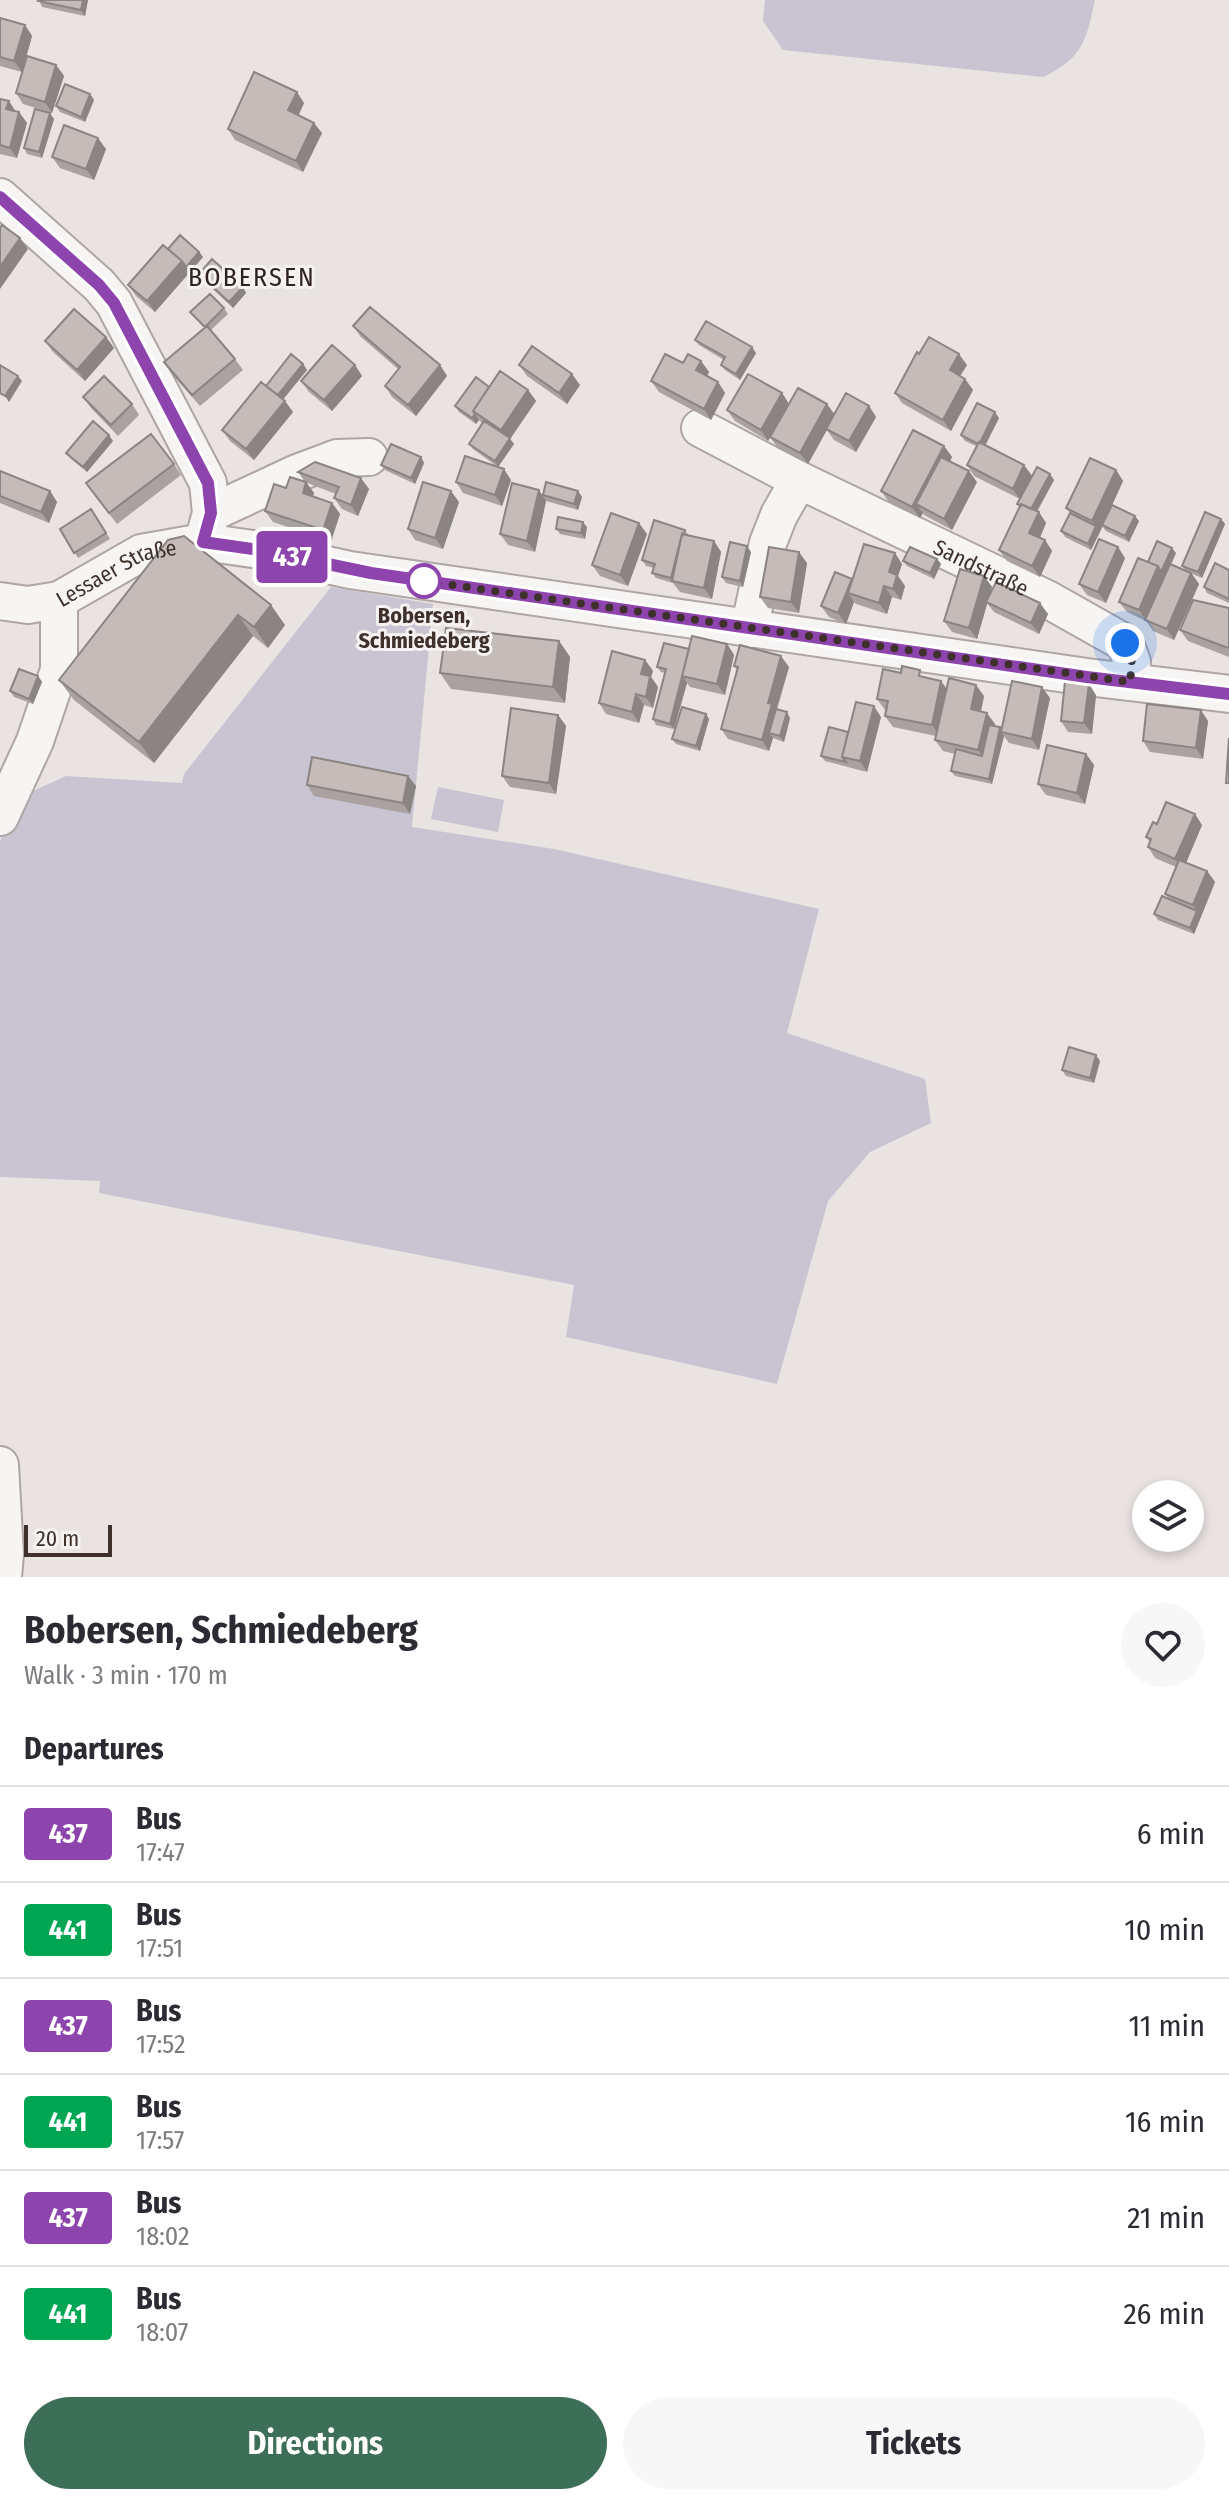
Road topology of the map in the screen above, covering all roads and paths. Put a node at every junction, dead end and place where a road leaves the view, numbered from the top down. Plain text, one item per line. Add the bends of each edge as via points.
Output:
1 (0, 197) edge
2 (700, 428) dead end
3 (369, 457) dead end
4 (799, 480) junction
5 (207, 527) junction
6 (59, 600) junction
7 (0, 601) edge
8 (749, 629) junction
9 (1130, 682) junction
10 (1229, 694) edge
11 (0, 817) edge
12 (0, 1465) edge
13 (3, 1577) edge

1 - 5 street via 114,303 208,483
2 - 4 street, Sandstraße
3 - 5 street via 337,458 297,473
4 - 8 street via 768,543
4 - 9 street, Sandstraße via 1047,599 1125,643 1132,662
5 - 6 street, Lessaer Straße via 141,553
5 - 8 street, Lessaer Straße via 260,550 350,570
6 - 7 street, Lessaer Straße via 28,605
6 - 11 street via 59,670 35,741
8 - 9 street, Lessaer Straße
9 - 10 street, Lessaer Straße
12 - 13 street

